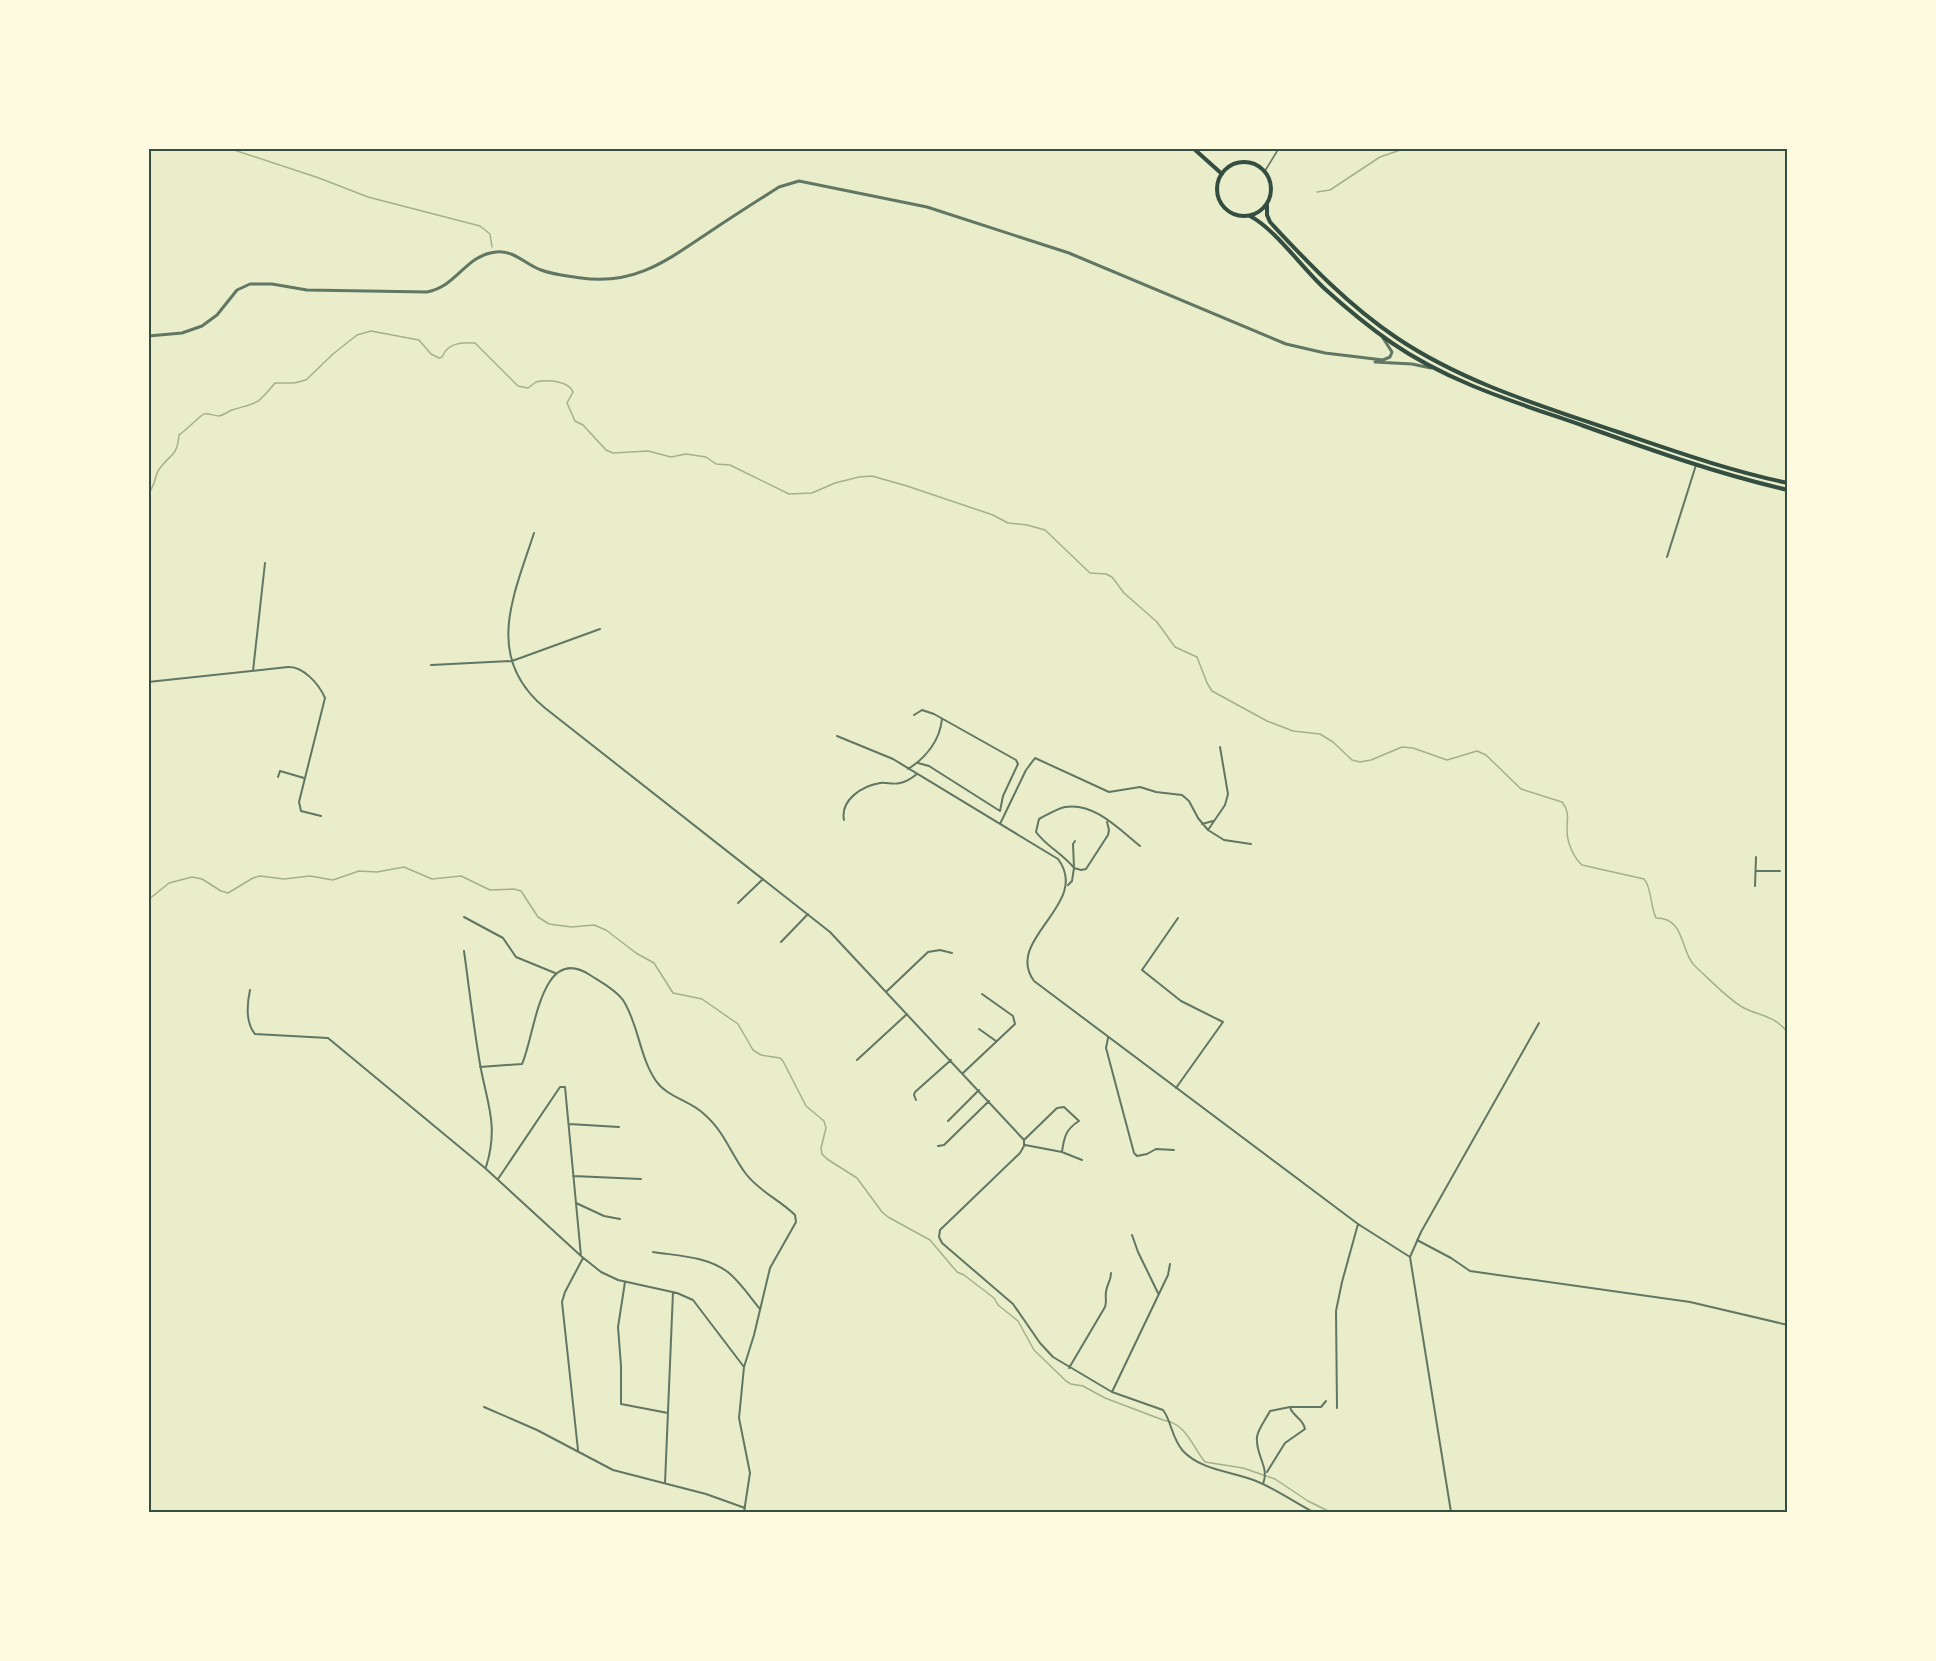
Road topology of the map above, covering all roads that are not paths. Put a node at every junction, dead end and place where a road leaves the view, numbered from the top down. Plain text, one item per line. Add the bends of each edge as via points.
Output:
1 (1193, 148) edge
2 (1279, 148) edge
3 (1265, 171) junction
4 (1222, 174) junction
5 (1267, 205) junction
6 (1250, 216) junction
7 (1376, 331) junction
8 (148, 336) edge
9 (1371, 360) junction
10 (1438, 369) junction
11 (1696, 465) junction
12 (1788, 483) edge
13 (1788, 490) edge
14 (534, 533) dead end
15 (1666, 557) dead end
16 (265, 563) dead end
17 (600, 629) dead end
18 (512, 661) junction
19 (430, 665) dead end
20 (253, 671) junction
21 (148, 682) edge
22 (914, 715) dead end
23 (942, 719) junction
24 (837, 736) dead end
25 (1220, 747) dead end
26 (918, 763) junction
27 (908, 768) junction
28 (917, 774) junction
29 (278, 777) dead end
30 (304, 778) junction
31 (321, 816) dead end
32 (844, 820) dead end
33 (1107, 820) junction
34 (1213, 821) junction
35 (1000, 824) junction
36 (1202, 824) junction
37 (1208, 830) junction
38 (1075, 842) dead end
39 (1251, 844) dead end
40 (1140, 846) dead end
41 (1756, 857) dead end
42 (1074, 868) junction
43 (1756, 871) junction
44 (1780, 871) dead end
45 (763, 879) junction
46 (1067, 885) junction
47 (1755, 886) dead end
48 (738, 903) dead end
49 (808, 914) junction
50 (464, 917) dead end
51 (1178, 918) dead end
52 (782, 942) dead end
53 (464, 951) dead end
54 (952, 953) dead end
55 (555, 973) junction
56 (250, 990) dead end
57 (886, 992) junction
58 (982, 994) dead end
59 (908, 1014) junction
60 (1539, 1023) dead end
61 (979, 1029) dead end
62 (1108, 1038) junction
63 (996, 1041) junction
64 (857, 1060) dead end
65 (951, 1060) junction
66 (480, 1067) junction
67 (963, 1073) junction
68 (1176, 1088) junction
69 (979, 1090) junction
70 (916, 1100) dead end
71 (989, 1101) junction
72 (948, 1121) dead end
73 (569, 1124) junction
74 (619, 1127) dead end
75 (1024, 1140) junction
76 (1025, 1145) junction
77 (938, 1146) dead end
78 (1174, 1150) dead end
79 (1062, 1152) junction
80 (1082, 1160) dead end
81 (485, 1168) junction
82 (573, 1176) junction
83 (498, 1179) junction
84 (641, 1179) dead end
85 (576, 1203) junction
86 (621, 1219) dead end
87 (1358, 1224) junction
88 (1132, 1235) dead end
89 (1417, 1240) junction
90 (652, 1252) dead end
91 (582, 1257) junction
92 (1410, 1257) junction
93 (1170, 1264) dead end
94 (1111, 1273) dead end
95 (625, 1282) junction
96 (673, 1292) junction
97 (1158, 1293) junction
98 (760, 1309) junction
99 (1788, 1325) edge
100 (744, 1367) junction
101 (1069, 1368) junction
102 (1112, 1392) junction
103 (1326, 1401) dead end
104 (484, 1407) dead end
105 (1290, 1407) junction
106 (1337, 1408) dead end
107 (668, 1413) junction
108 (578, 1452) junction
109 (1266, 1475) junction
110 (665, 1483) junction
111 (1263, 1484) junction
112 (745, 1508) junction
113 (744, 1512) edge
114 (1313, 1512) edge
115 (1451, 1512) edge

1 - 4 main road
2 - 3 lane
3 - 4 main road via 1243,162
3 - 5 main road via 1272,188
4 - 6 main road via 1217,188 1220,202 1229,212
5 - 6 main road
5 - 12 main road via 1270,222 1321,275 1377,323 1430,358 1496,389 1591,423 1722,467
6 - 7 main road via 1264,225 1325,289
7 - 9 street via 1391,347 1392,354 1384,360
7 - 10 main road
8 - 9 street via 202,326 217,315 237,290 250,284 325,291 427,292 444,287 474,259 494,252 512,254 555,274 595,280 633,276 669,259 779,187 799,181 927,207 1069,253 1286,344
9 - 10 street
10 - 11 main road via 1503,398
11 - 13 main road
11 - 15 street
14 - 18 street via 508,617
16 - 20 street
17 - 18 street
18 - 19 street
18 - 45 street via 525,687 540,703
20 - 21 street
20 - 30 street via 296,667 324,695
22 - 23 street via 924,710
23 - 26 street via 941,731
23 - 26 street via 1018,762 1000,811
24 - 27 street
25 - 34 street via 1228,794
26 - 27 street
27 - 28 street
28 - 32 street via 899,784 880,783 865,788 847,801
28 - 35 street
29 - 30 street via 280,771
30 - 31 street via 301,811
33 - 40 street
33 - 42 street via 1108,835 1088,867
33 - 42 street via 1093,811 1074,807 1063,807 1039,819 1036,832
34 - 36 street
34 - 37 street
35 - 36 street via 1035,758 1109,792 1140,787 1182,795
35 - 46 street via 1058,859
36 - 37 street
37 - 39 street via 1224,840
38 - 42 street
41 - 43 street
42 - 46 street via 1072,881
43 - 44 street
43 - 47 street
45 - 48 street
45 - 49 street
46 - 62 street via 1031,946 1029,972 1038,985
49 - 52 street
49 - 57 street
50 - 55 street via 504,939 516,957
51 - 68 street via 1142,970 1177,998 1223,1024
53 - 66 street
54 - 57 street via 928,952
55 - 66 street via 542,998 522,1064
55 - 98 street via 567,967 579,968 621,997 659,1085 706,1115 750,1179 795,1215 796,1222 770,1268
56 - 81 street via 248,1017 255,1034 328,1038
57 - 59 street
58 - 63 street via 1015,1019 1015,1024
59 - 64 street
59 - 65 street
60 - 89 street
61 - 63 street
62 - 68 street
62 - 78 street via 1106,1048 1134,1153 1142,1156 1156,1149
63 - 67 street
65 - 67 street
65 - 70 street via 915,1092
66 - 81 street via 492,1119
67 - 69 street
68 - 87 street
69 - 71 street
69 - 72 street
71 - 75 street
71 - 77 street via 944,1145
73 - 74 street
73 - 82 street
73 - 83 street via 563,1086
75 - 76 street
75 - 79 street via 1057,1108 1064,1107 1079,1121 1065,1134
76 - 79 street
76 - 101 street via 941,1229 939,1237 963,1263 1016,1306 1046,1350
79 - 80 street
81 - 83 street
82 - 84 street
82 - 85 street
83 - 91 street
85 - 86 street via 606,1217
85 - 91 street
87 - 92 street
87 - 106 street via 1336,1311
88 - 97 street
89 - 92 street
89 - 99 street via 1470,1271 1690,1302
90 - 98 street via 717,1265
91 - 95 street via 606,1275
91 - 108 street via 562,1302
92 - 115 street
93 - 97 street
94 - 101 street via 1105,1307
95 - 96 street
95 - 107 street via 618,1327 621,1404
96 - 100 street via 696,1303
96 - 107 street
97 - 102 street
98 - 100 street
100 - 112 street via 739,1418 750,1473
101 - 102 street
102 - 111 street via 1159,1408 1179,1445 1196,1461
103 - 105 street via 1316,1408
104 - 108 street
105 - 109 street via 1270,1411 1258,1435
105 - 109 street via 1305,1429 1285,1443
107 - 110 street
108 - 110 street via 613,1470
109 - 111 street
110 - 112 street
111 - 114 street
112 - 113 street

